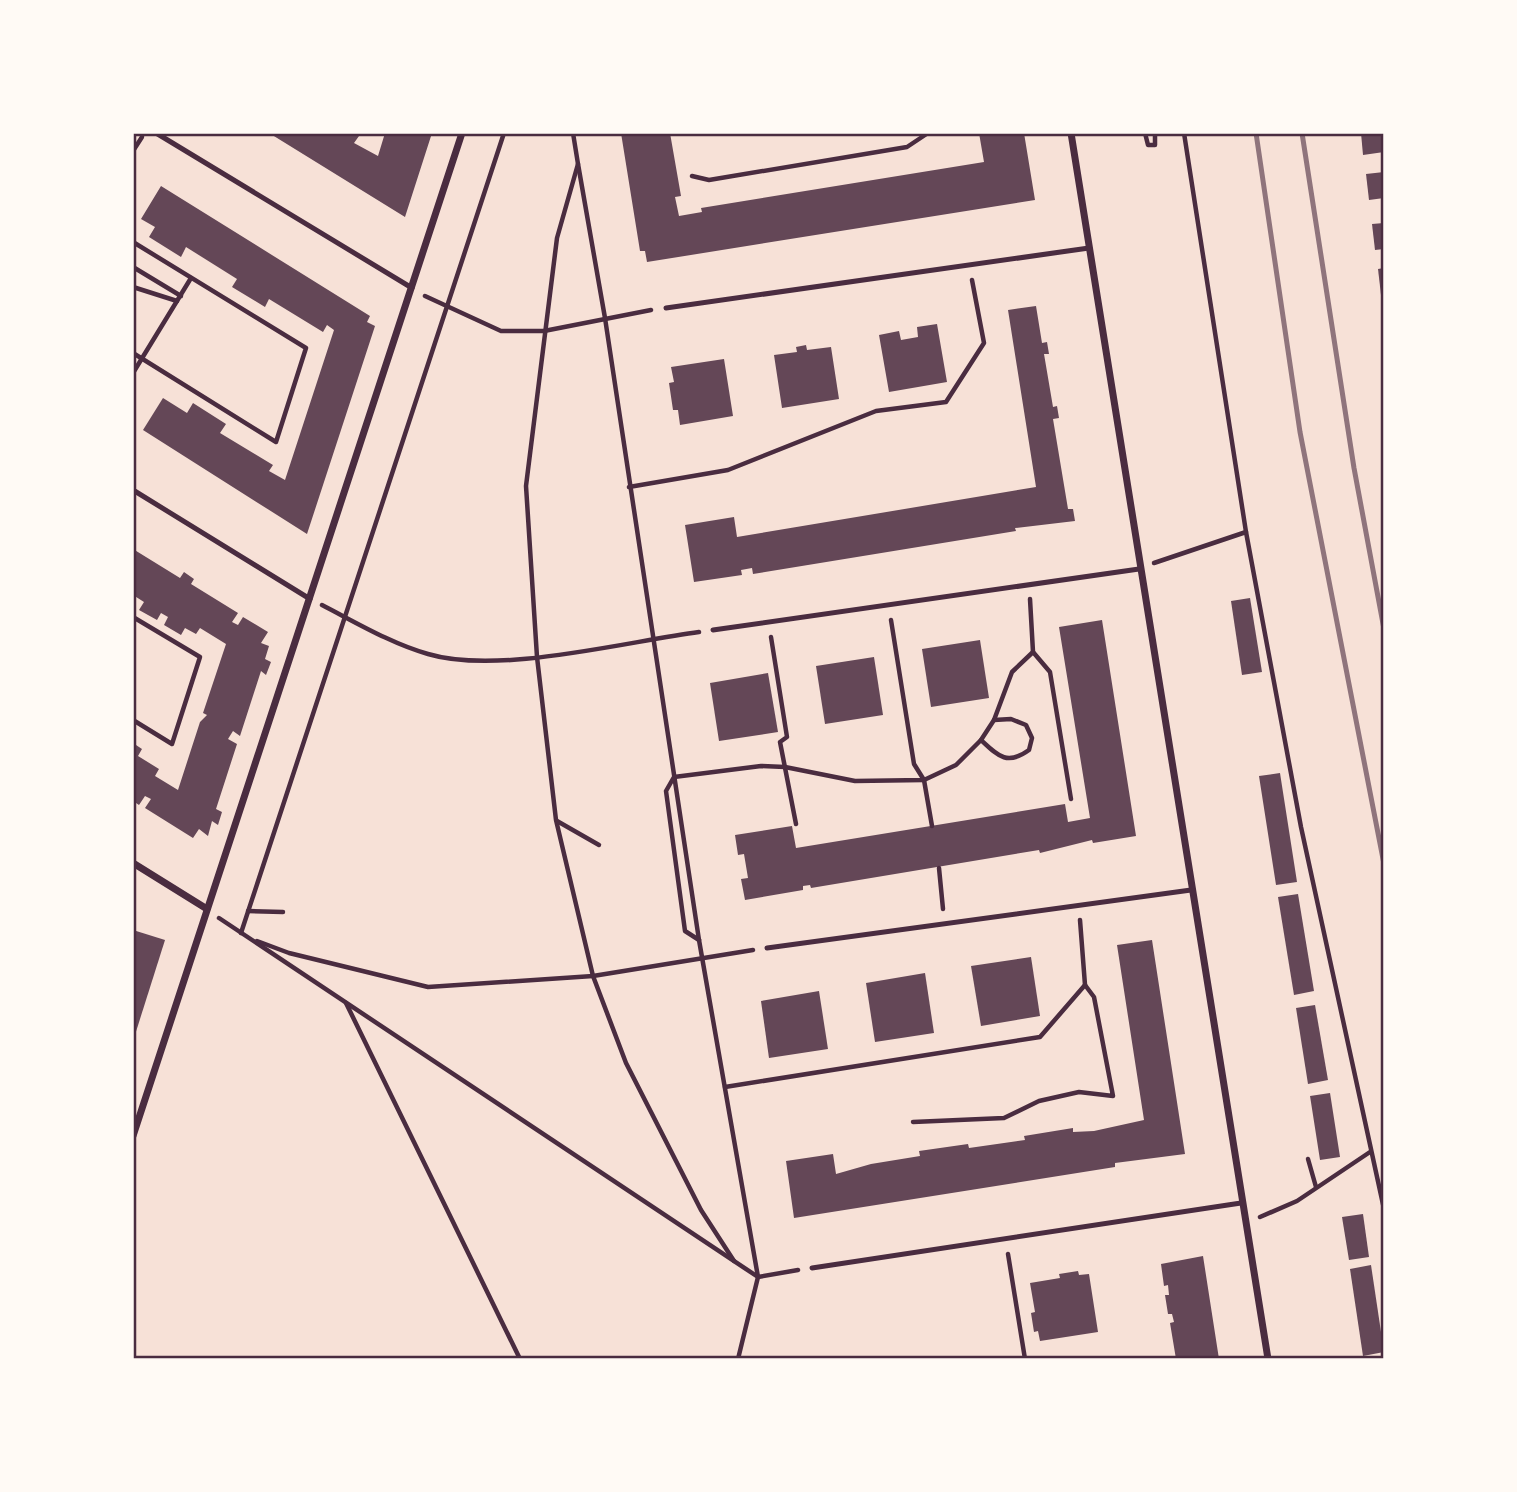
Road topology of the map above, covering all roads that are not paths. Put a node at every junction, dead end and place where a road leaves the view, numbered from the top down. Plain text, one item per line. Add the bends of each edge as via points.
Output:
1 (156, 133) edge
2 (462, 133) edge
3 (1071, 133) edge
4 (1089, 248) junction
5 (412, 288) junction
6 (666, 308) road end
7 (133, 490) edge
8 (1139, 569) junction
9 (310, 598) junction
10 (713, 631) road end
11 (133, 863) edge
12 (1191, 890) junction
13 (207, 909) junction
14 (767, 948) road end
15 (133, 1136) edge
16 (1241, 1203) junction
17 (812, 1268) road end
18 (1268, 1359) edge

1 - 5 lane
2 - 5 street
3 - 4 street
4 - 6 lane
4 - 8 street
5 - 9 street
7 - 9 lane
8 - 10 lane
8 - 12 street
9 - 13 street
11 - 13 street
12 - 14 lane
12 - 16 street
13 - 15 street
16 - 17 lane
16 - 18 street

